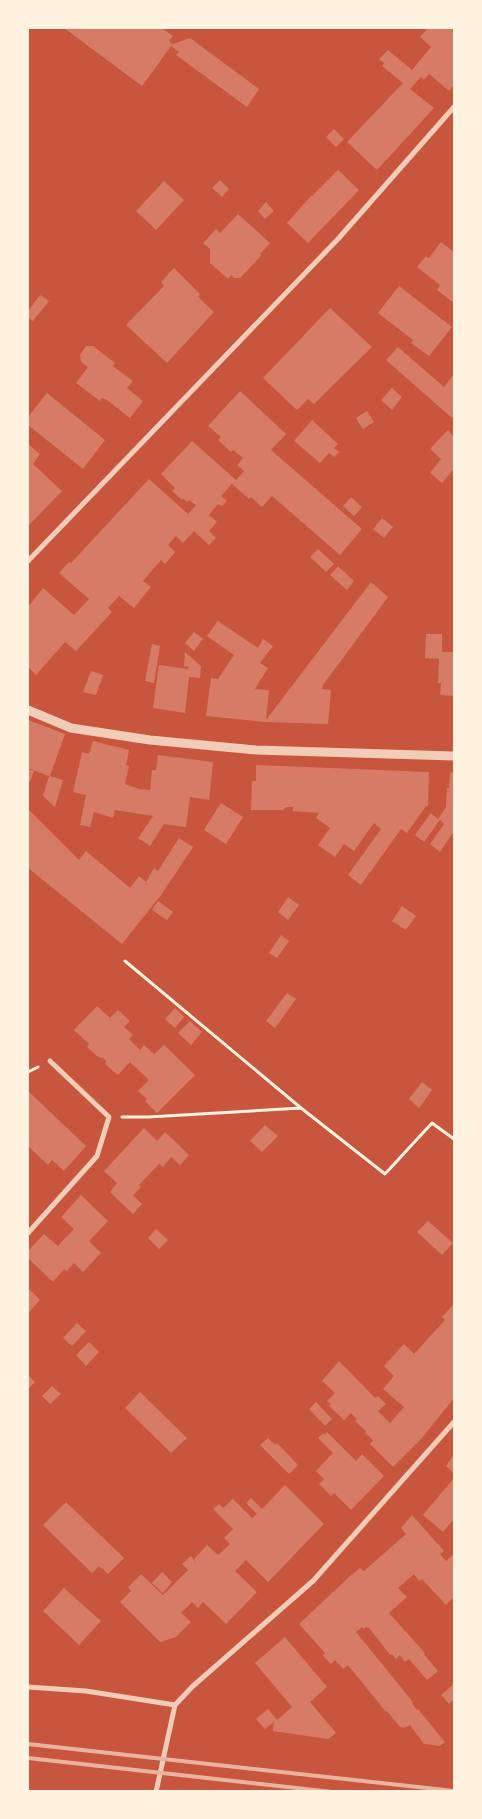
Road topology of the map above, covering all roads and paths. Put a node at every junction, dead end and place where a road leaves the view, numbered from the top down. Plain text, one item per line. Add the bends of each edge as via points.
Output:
1 (454, 107) edge
2 (28, 561) edge
3 (28, 710) edge
4 (454, 756) edge
5 (125, 961) dead end
6 (50, 1061) dead end
7 (301, 1108) junction
8 (109, 1117) junction
9 (454, 1138) edge
10 (28, 1233) edge
11 (454, 1422) edge
12 (28, 1687) edge
13 (175, 1705) junction
14 (156, 1792) edge

1 - 2 street via 338,239
3 - 4 street via 71,728 150,740 256,750
5 - 7 path
6 - 8 street
7 - 8 path
7 - 9 path via 385,1174 432,1123
8 - 10 street via 97,1156
11 - 13 street via 313,1581
12 - 13 street via 86,1691
13 - 14 street

